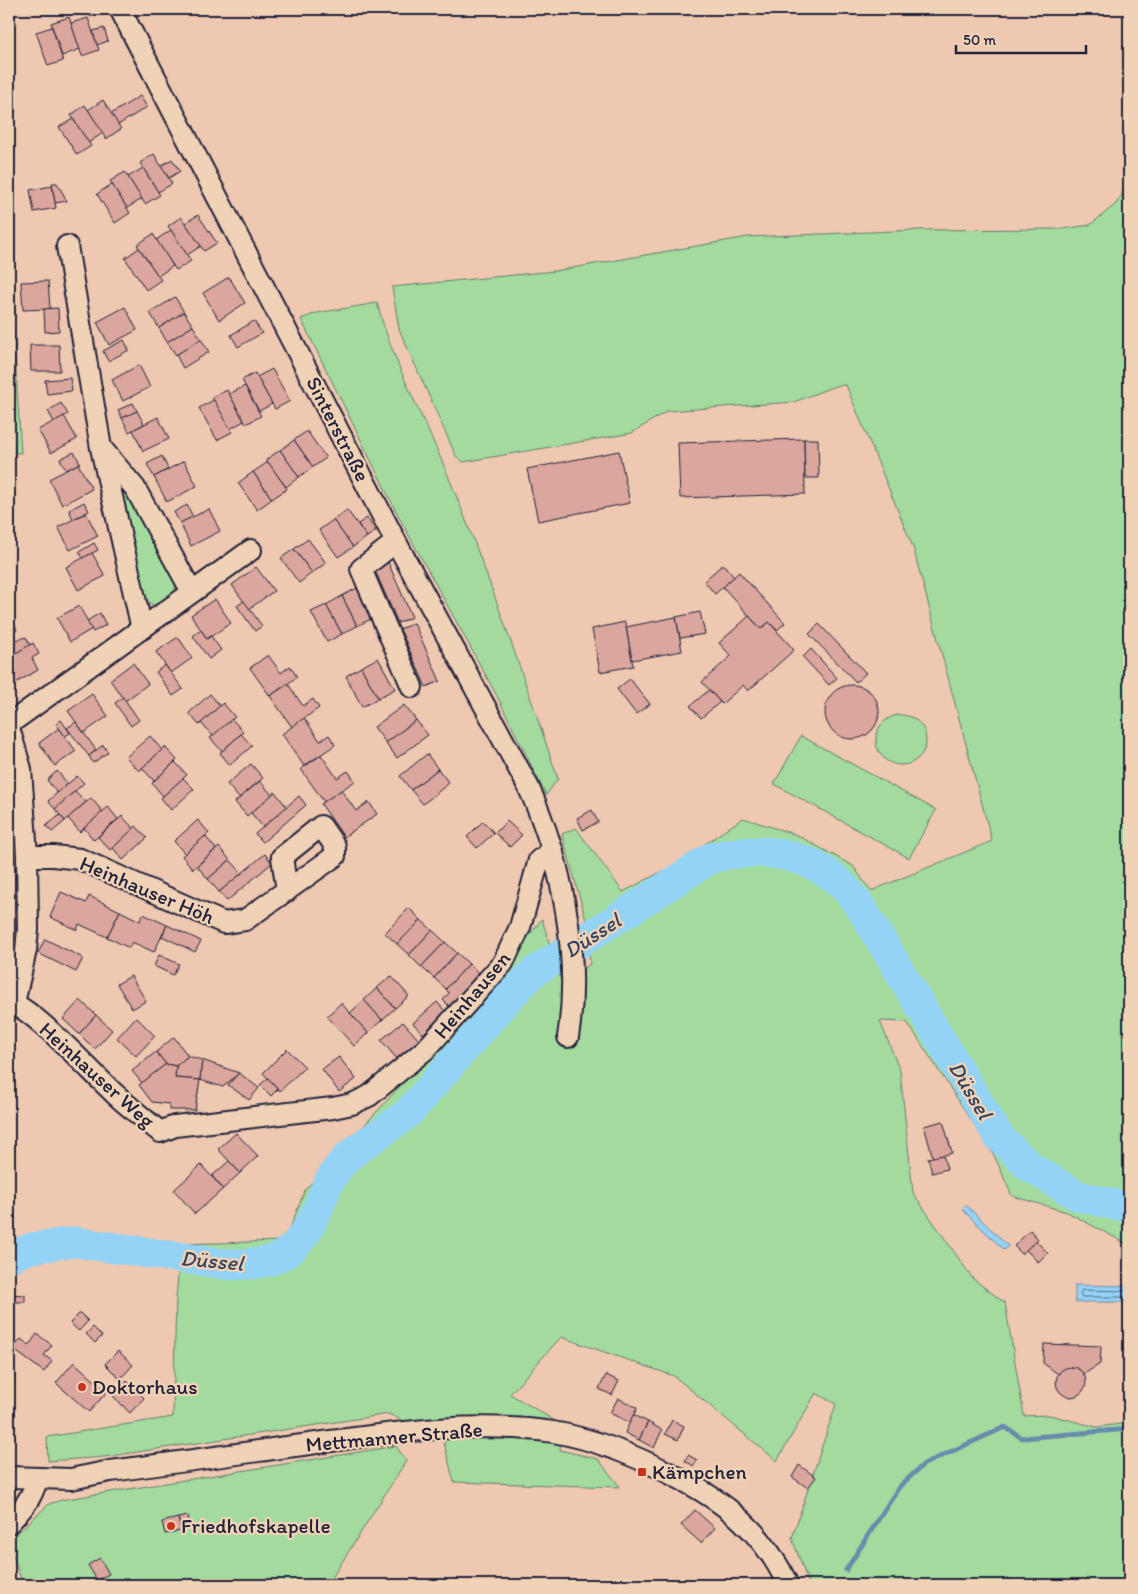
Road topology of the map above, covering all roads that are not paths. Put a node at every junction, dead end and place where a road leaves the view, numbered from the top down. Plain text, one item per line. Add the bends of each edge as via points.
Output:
1 (120, 9) edge
2 (67, 246) dead end
3 (101, 448) junction
4 (396, 542) junction
5 (251, 550) dead end
6 (192, 592) junction
7 (142, 629) junction
8 (412, 687) dead end
9 (9, 724) edge
10 (9, 728) edge
11 (552, 851) junction
12 (27, 856) junction
13 (287, 891) dead end
14 (11, 1003) edge
15 (568, 1037) dead end
16 (160, 1132) joint
17 (9, 1477) edge
18 (37, 1479) junction
19 (9, 1524) edge
20 (788, 1585) edge

1 - 4 street, Sinterstraße
2 - 3 street
3 - 6 street via 135,488
3 - 7 street
4 - 8 street via 361,569
4 - 11 street, Sinterstraße via 528,786 542,816
5 - 6 street
6 - 7 street
7 - 9 street
10 - 12 street via 21,769
11 - 15 street via 568,933 572,974
11 - 16 street, Heinhausen via 539,860 520,927 502,963 426,1049 369,1096 334,1108 175,1126
12 - 13 street, Heinhauser Höh via 80,859 224,923 245,920
12 - 14 street via 28,936
14 - 16 street, Heinhauser Weg via 80,1059
17 - 18 street, Mettmanner Straße
18 - 19 street via 27,1504
18 - 20 street, Mettmanner Straße via 71,1479 399,1432 470,1428 554,1432 595,1442 646,1462 690,1484 737,1514 758,1536

